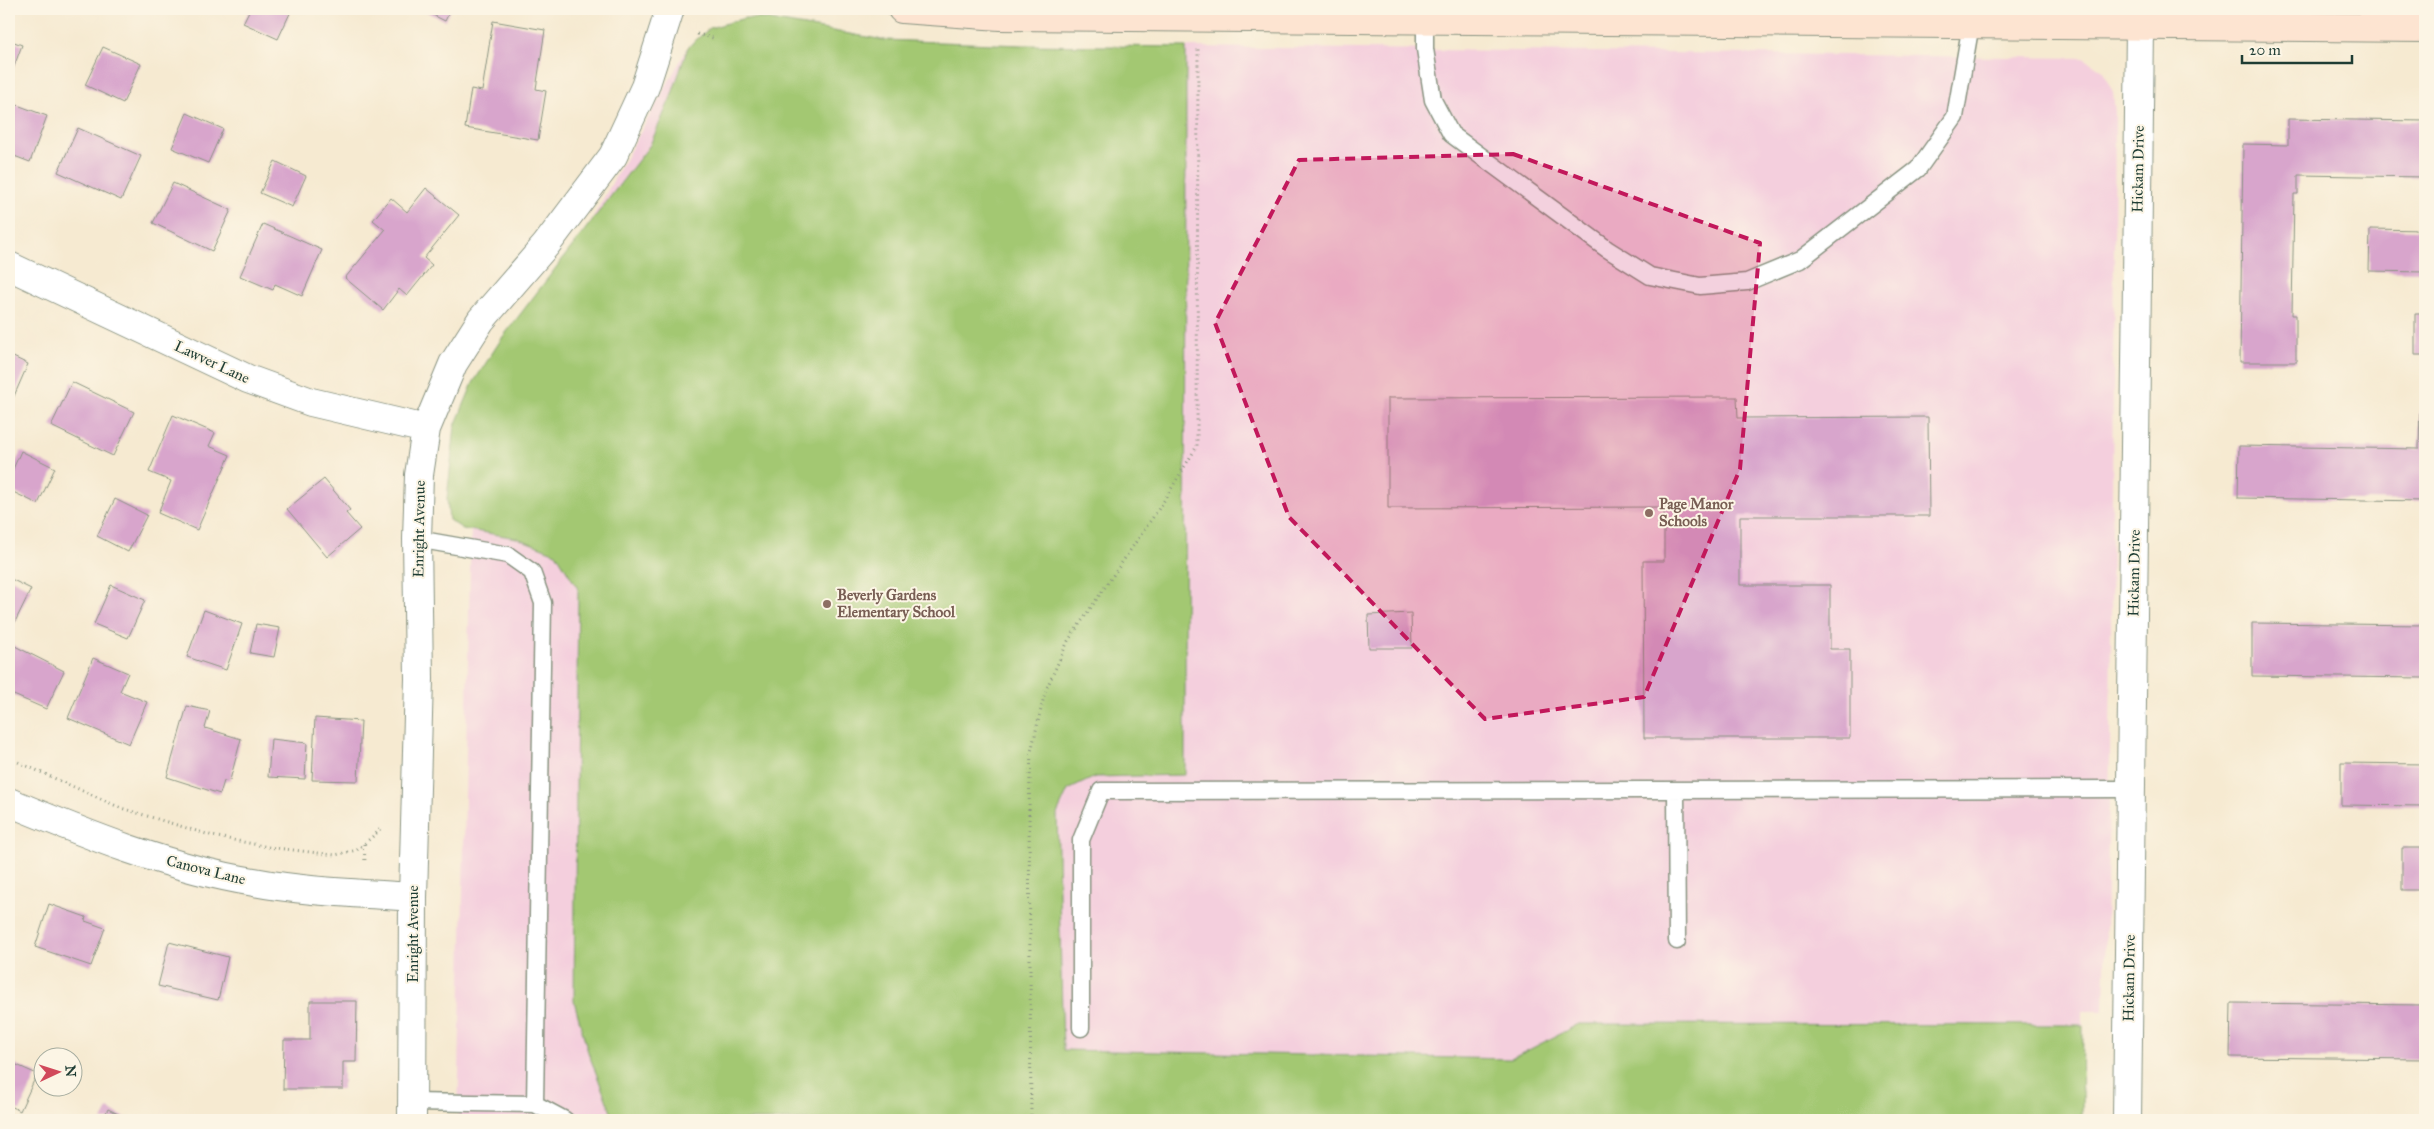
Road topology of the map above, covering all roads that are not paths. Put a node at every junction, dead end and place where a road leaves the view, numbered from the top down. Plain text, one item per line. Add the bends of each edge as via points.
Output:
1 (670, 9) edge
2 (913, 9) edge
3 (1226, 13) edge
4 (1842, 15) edge
5 (1425, 19) junction
6 (1971, 24) junction
7 (2140, 27) junction
8 (2425, 28) edge
9 (9, 266) edge
10 (426, 429) junction
11 (417, 540) junction
12 (2131, 789) junction
13 (1676, 790) junction
14 (9, 802) edge
15 (413, 897) junction
16 (1677, 941) dead end
17 (1081, 1028) dead end
18 (535, 1104) junction
19 (412, 1111) edge
20 (566, 1120) edge
21 (2127, 1120) edge

1 - 10 street, Enright Avenue via 646,87 612,156 546,245 481,320 453,364
2 - 3 street via 1000,16 1198,18
3 - 5 street
4 - 5 street
4 - 6 street
5 - 6 lane via 1425,49 1433,100 1452,134 1607,249 1650,276 1700,286 1747,282 1800,260 1918,169 1956,117
6 - 7 street
7 - 8 street
7 - 12 street, Hickam Drive
9 - 10 street, Lawver Lane via 248,379 311,402
10 - 11 street, Enright Avenue via 419,475
11 - 15 street, Enright Avenue via 419,678
11 - 18 lane via 508,555 532,572 543,603
12 - 13 lane
12 - 21 street, Hickam Drive
13 - 16 lane
13 - 17 lane via 1101,791 1081,840
14 - 15 street, Canova Lane via 80,832 185,867 254,882
15 - 19 street, Enright Avenue
18 - 19 lane
18 - 20 lane

